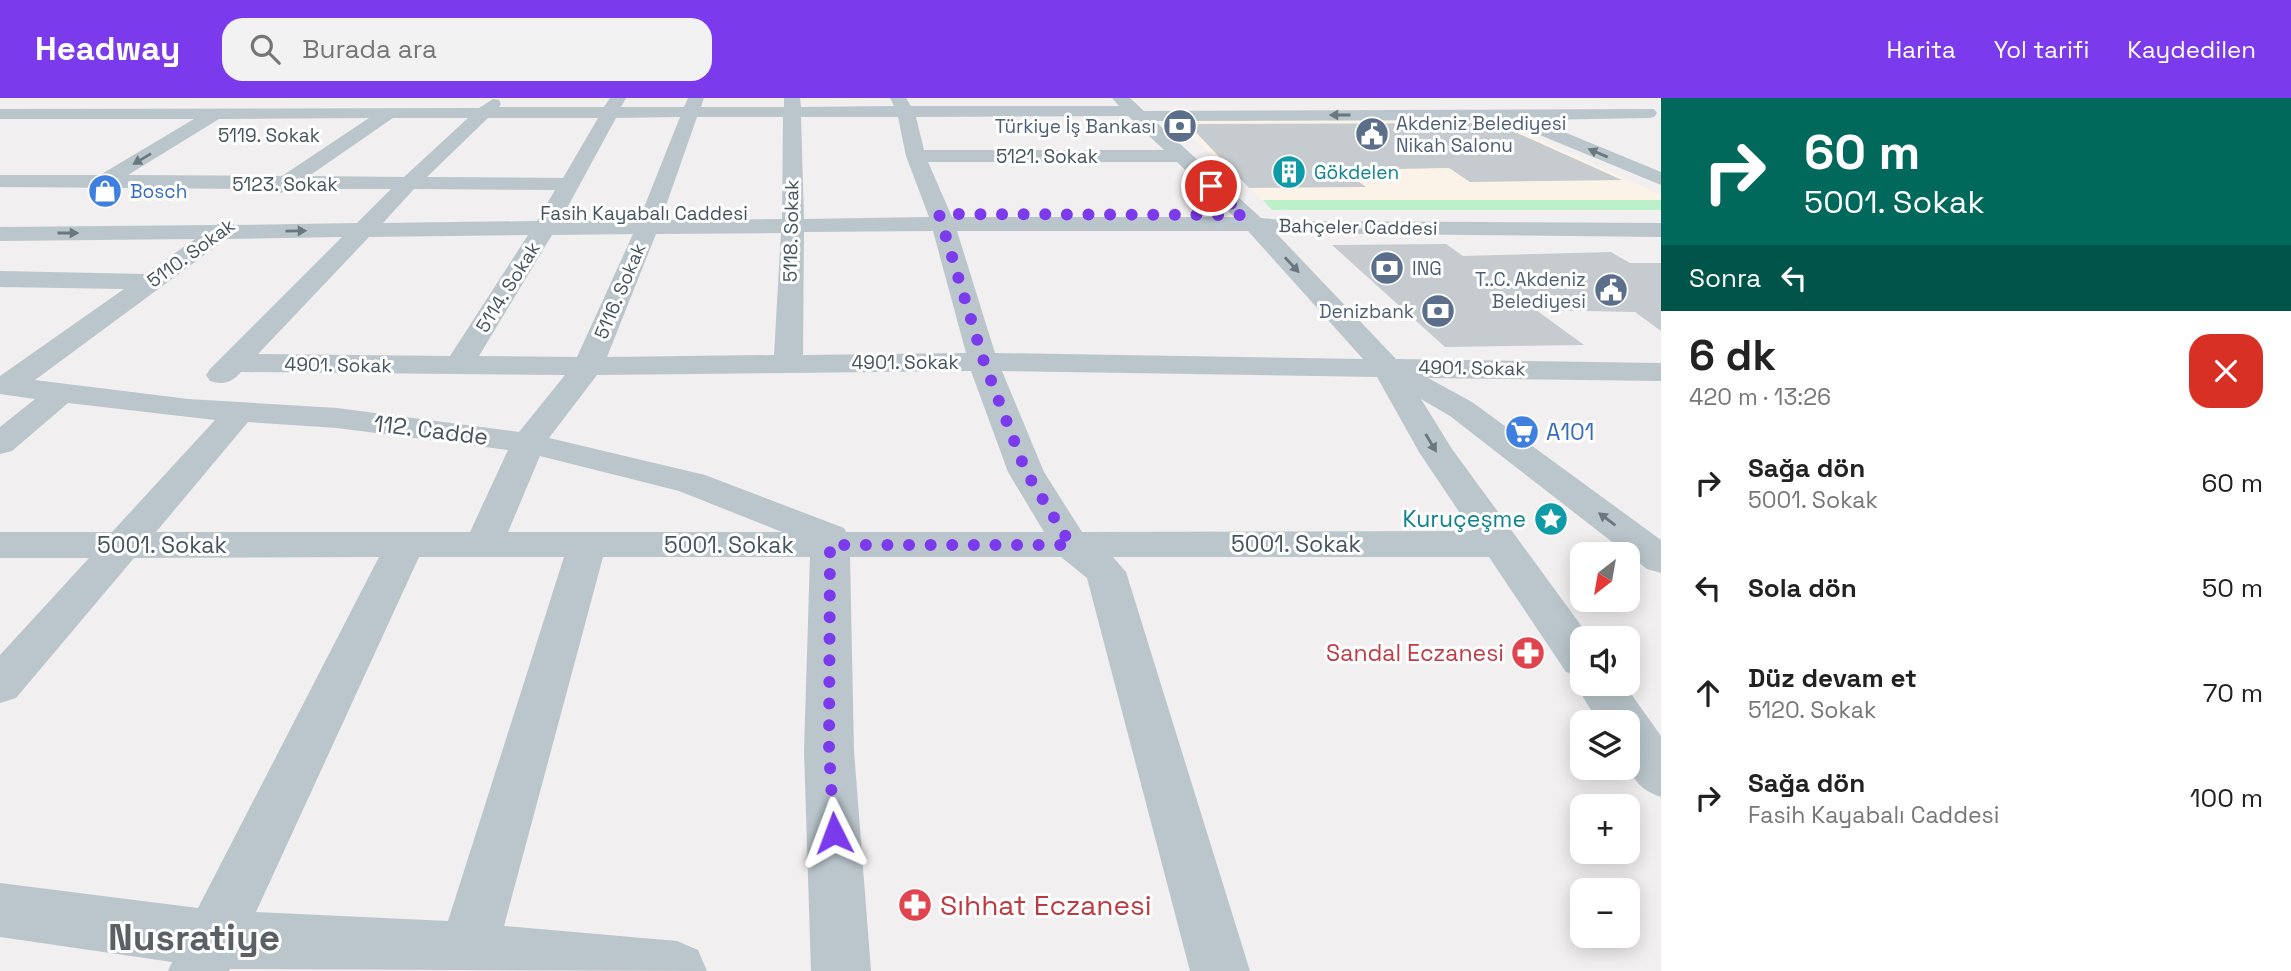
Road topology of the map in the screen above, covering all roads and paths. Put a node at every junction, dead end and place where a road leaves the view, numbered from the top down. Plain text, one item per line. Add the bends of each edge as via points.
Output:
1 (27, 98) edge
2 (164, 98) edge
3 (242, 98) edge
4 (323, 98) edge
5 (411, 98) edge
6 (1470, 98) edge
7 (1552, 98) edge
8 (614, 105) edge
9 (693, 105) edge
10 (792, 105) edge
11 (902, 105) edge
12 (1038, 105) edge
13 (491, 106) edge
14 (1602, 107) edge
15 (1129, 108) edge
16 (0, 112) edge
17 (299, 114) junction
18 (388, 114) junction
19 (1506, 114) junction
20 (130, 115) junction
21 (214, 115) junction
22 (1654, 115) edge
23 (1636, 129) dead end
24 (181, 134) junction
25 (222, 135) dead end
26 (330, 135) dead end
27 (357, 135) junction
28 (916, 156) junction
29 (1179, 156) junction
30 (1661, 179) edge
31 (0, 181) edge
32 (104, 182) junction
33 (283, 184) junction
34 (408, 184) junction
35 (570, 184) junction
36 (74, 200) dead end
37 (54, 212) junction
38 (247, 212) junction
39 (0, 213) edge
40 (1661, 216) edge
41 (941, 219) junction
42 (1249, 219) junction
43 (793, 220) junction
44 (372, 221) junction
45 (549, 221) junction
46 (650, 221) junction
47 (1631, 230) junction
48 (1661, 230) edge
49 (222, 232) junction
50 (6, 237) edge
51 (1661, 247) edge
52 (0, 279) edge
53 (151, 282) junction
54 (984, 362) junction
55 (232, 363) junction
56 (788, 363) junction
57 (458, 366) junction
58 (588, 366) junction
59 (1386, 366) junction
60 (1661, 372) edge
61 (4, 385) edge
62 (61, 393) junction
63 (188, 409) junction
64 (240, 412) junction
65 (528, 443) junction
66 (0, 444) edge
67 (1501, 544) junction
68 (0, 545) edge
69 (124, 545) junction
70 (405, 545) junction
71 (483, 545) junction
72 (587, 545) junction
73 (839, 545) junction
74 (1071, 545) junction
75 (1661, 561) edge
76 (1570, 643) edge
77 (0, 685) edge
78 (1640, 745) edge
79 (1661, 776) edge
80 (0, 910) edge
81 (206, 955) edge
82 (465, 962) edge
83 (677, 971) edge
84 (841, 971) edge
85 (1220, 971) edge

1 - 16 street
2 - 20 street
3 - 21 street
4 - 17 street
5 - 18 street, 5110. Sokak
6 - 19 street
7 - 14 street
8 - 9 street
8 - 13 street
8 - 35 street, 5114. Sokak
9 - 10 street
9 - 46 street, 5116. Sokak
10 - 11 street
10 - 43 street, 5118. Sokak
11 - 12 street
11 - 28 street
12 - 15 street
13 - 18 street
13 - 34 street
14 - 19 street
14 - 22 street
14 - 23 street
19 -> 15 street
15 - 29 street
16 - 20 street
17 - 18 street
17 - 21 street
18 - 27 street, 5110. Sokak
30 -> 19 street
20 - 21 street
21 - 24 street
24 - 25 street, 5119. Sokak
24 -> 32 street
26 - 27 street, 5119. Sokak
27 - 33 street, 5110. Sokak
28 - 29 street, 5121. Sokak
28 - 41 street
29 - 42 street
31 - 32 street, 5123. Sokak
32 - 33 street, 5123. Sokak
32 - 36 street
33 - 34 street, 5123. Sokak
33 - 38 street, 5110. Sokak
34 - 35 street, 5123. Sokak
34 - 44 street
35 - 45 street, 5114. Sokak
37 - 38 street, Fasih Kayabalı Caddesi
37 - 39 street, Fasih Kayabalı Caddesi
37 - 50 street
38 - 44 street, Fasih Kayabalı Caddesi
38 - 49 street, 5110. Sokak
40 - 42 street, Bahçeler Caddesi via 1288,215
41 - 42 street, Fasih Kayabalı Caddesi
41 - 43 street, Fasih Kayabalı Caddesi
41 - 54 street
42 - 47 street, Bahçeler Caddesi via 1291,228
42 -> 59 street
43 - 46 street, Fasih Kayabalı Caddesi
43 - 56 street, 5118. Sokak
44 - 45 street, Fasih Kayabalı Caddesi
49 -> 44 street, Fasih Kayabalı Caddesi
44 - 55 street
45 - 46 street, Fasih Kayabalı Caddesi
45 - 57 street, 5114. Sokak
46 - 58 street, 5116. Sokak
47 - 48 street, Bahçeler Caddesi
47 - 51 street
50 -> 49 street, Fasih Kayabalı Caddesi
49 - 53 street, 5110. Sokak
52 - 53 street
53 - 61 street, 5110. Sokak
54 - 56 street, 4901. Sokak
54 - 59 street, 4901. Sokak
54 - 74 street via 1026,472
55 - 57 street, 4901. Sokak
55 - 63 street
56 - 58 street, 4901. Sokak
57 - 58 street, 4901. Sokak
58 - 65 street, 5116. Sokak
59 - 60 street, 4901. Sokak
59 -> 67 street via 1436,452
75 -> 59 street via 1461,409
61 - 62 street, 112. Cadde
62 - 63 street, 112. Cadde
62 - 66 street
63 - 64 street, 112. Cadde
64 - 65 street, 112. Cadde via 337,418
64 - 69 street
65 - 71 street, 5116. Sokak
65 - 73 street, 112. Cadde via 692,483
67 - 74 street, 5001. Sokak
67 - 76 street
68 - 69 street, 5001. Sokak
69 - 70 street, 5001. Sokak
69 - 77 street
70 - 71 street, 5001. Sokak
70 - 81 street
71 - 72 street, 5001. Sokak
72 - 73 street, 5001. Sokak
72 - 82 street
73 - 74 street, 5001. Sokak
73 - 84 street via 829,751
74 - 85 street via 1106,572
78 - 79 street
80 - 81 street
81 - 82 street
82 - 83 street

